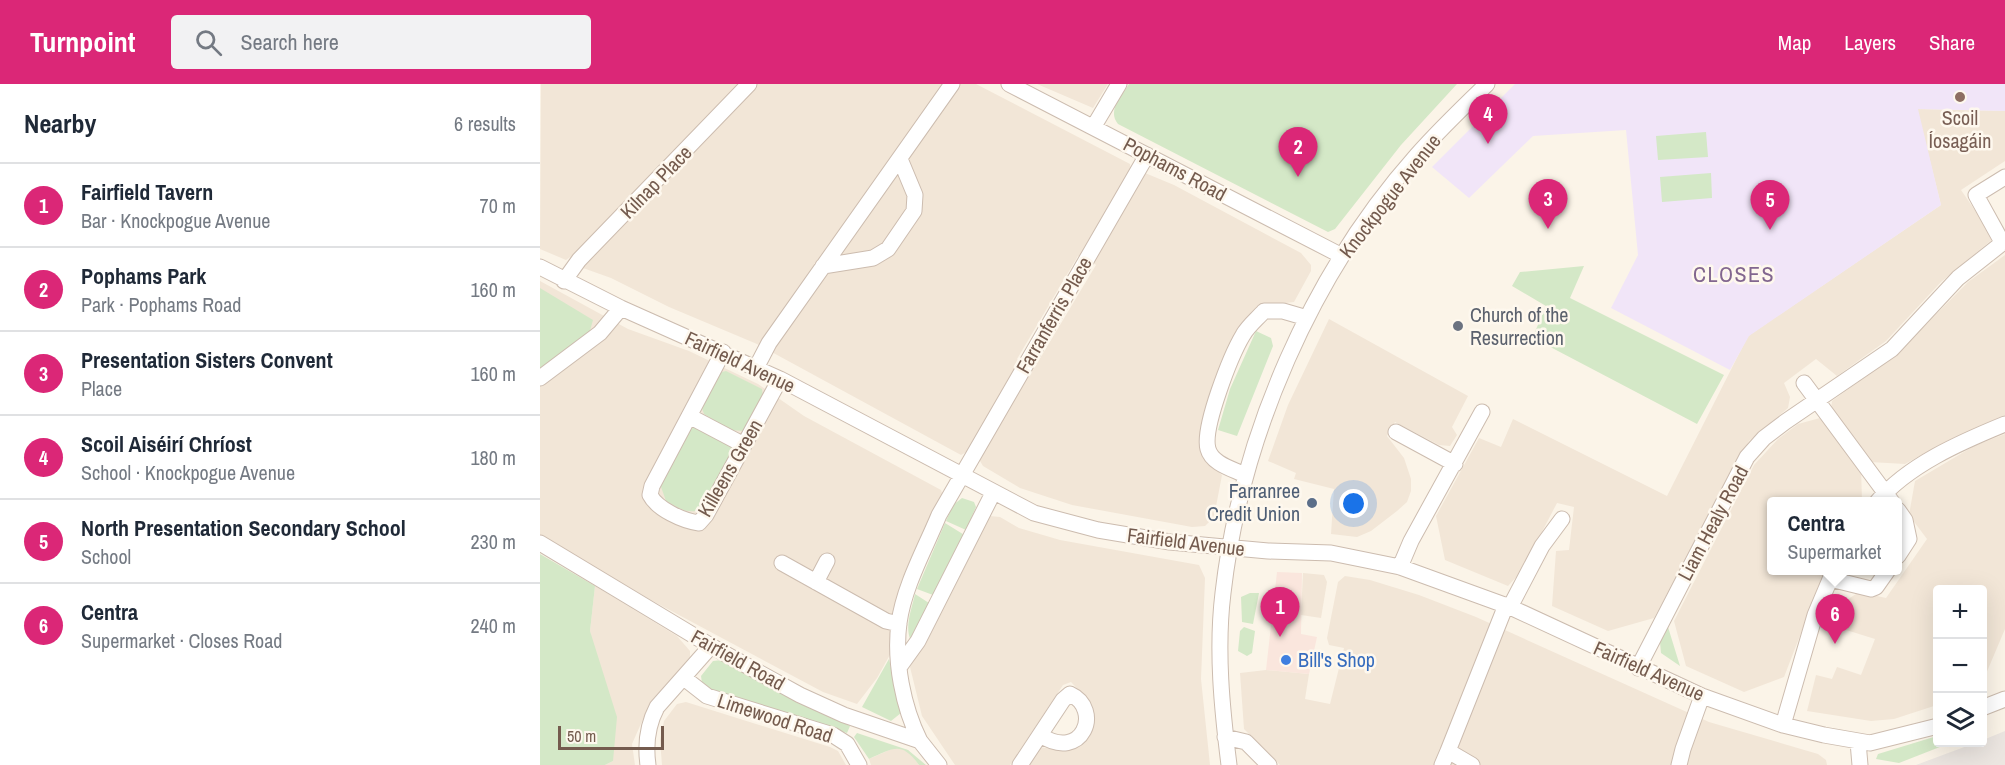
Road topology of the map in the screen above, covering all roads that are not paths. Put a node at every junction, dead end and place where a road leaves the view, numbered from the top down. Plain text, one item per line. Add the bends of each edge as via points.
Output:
1 (749, 84) edge
2 (952, 84) edge
3 (1009, 84) edge
4 (1119, 84) edge
5 (1487, 84) edge
6 (1094, 126) junction
7 (1147, 155) junction
8 (900, 159) junction
9 (2005, 177) edge
10 (2004, 242) edge
11 (1342, 255) junction
12 (823, 266) junction
13 (540, 267) edge
14 (564, 281) junction
15 (621, 308) junction
16 (1307, 318) junction
17 (723, 352) junction
18 (756, 368) junction
19 (540, 378) edge
20 (780, 379) junction
21 (1804, 383) dead end
22 (1815, 401) junction
23 (1482, 412) dead end
24 (688, 416) junction
25 (2005, 423) edge
26 (1396, 432) dead end
27 (744, 445) junction
28 (1455, 464) junction
29 (1245, 475) junction
30 (962, 476) junction
31 (993, 493) junction
32 (1884, 497) edge
33 (1886, 497) edge
34 (1902, 516) edge
35 (1562, 519) dead end
36 (540, 543) edge
37 (1232, 548) junction
38 (1902, 550) edge
39 (827, 561) dead end
40 (782, 563) dead end
41 (1400, 567) junction
42 (1832, 575) edge
43 (1885, 575) edge
44 (816, 582) junction
45 (1508, 606) junction
46 (899, 624) junction
47 (711, 645) junction
48 (900, 666) junction
49 (1638, 668) junction
50 (684, 678) junction
51 (1702, 696) junction
52 (2005, 699) edge
53 (1987, 706) edge
54 (1782, 725) junction
55 (1933, 727) edge
56 (1040, 735) dead end
57 (1226, 737) junction
58 (920, 741) junction
59 (1858, 742) junction
60 (1445, 758) edge
61 (648, 765) edge
62 (859, 765) edge
63 (939, 765) edge
64 (1020, 765) edge
65 (1228, 765) edge
66 (1269, 765) edge
67 (1472, 765) edge
68 (1679, 765) edge
69 (1860, 765) edge

1 - 14 street, Kilnap Place via 579,260
2 - 8 street
3 - 6 street, Pophams Road
4 - 6 street
5 - 11 street, Knockpogue Avenue via 1416,155
6 - 7 street, Pophams Road
7 - 11 street, Pophams Road
7 - 30 street, Farranferris Place
8 - 12 street
8 - 12 street via 915,195 914,211 888,249 873,258
9 - 10 street, Liam Healy Road via 1976,195
10 - 22 street, Liam Healy Road via 1958,278 1892,349
11 - 16 street, Knockpogue Avenue
12 - 18 street
13 - 14 street, Fairfield Avenue
14 - 15 street, Fairfield Avenue
15 - 17 street, Fairfield Avenue
15 - 19 street via 600,333
16 - 29 street, Knockpogue Avenue via 1281,373
16 - 29 street via 1264,311 1243,334 1222,381 1208,433 1208,449 1216,461
17 - 18 street, Fairfield Avenue
17 - 24 street, Killeens Green
18 - 20 street, Fairfield Avenue
20 - 27 street, Killeens Green
20 - 30 street, Fairfield Avenue
21 - 22 street
22 - 32 street
22 - 49 street, Liam Healy Road via 1764,438 1747,457
23 - 28 street
24 - 27 street
24 - 27 street, Killeens Green via 650,495 654,502 688,522 699,523 706,515
25 - 33 street via 1934,458
26 - 28 street
28 - 41 street
29 - 37 street, Knockpogue Avenue
30 - 31 street, Fairfield Avenue
30 - 46 street, Farranferris Place via 923,552
31 - 37 street, Fairfield Avenue via 1034,513 1098,530
31 - 48 street via 918,641
34 - 38 street via 1909,539
35 - 45 street
36 - 47 street, Fairfield Road
37 - 41 street, Fairfield Avenue via 1331,553
37 - 57 street, Knockpogue Avenue via 1223,593 1221,698
39 - 44 street
40 - 44 street
41 - 45 street, Fairfield Avenue
42 - 43 street via 1871,589
42 - 54 street via 1815,615
44 - 46 street via 886,621
45 - 49 street, Fairfield Avenue
45 - 60 street
46 - 48 street, Farranferris Place
47 - 50 street
47 - 58 street, Fairfield Road via 830,709
48 - 58 street, Farranferris Place via 907,709
49 - 51 street, Fairfield Avenue
50 - 61 street via 651,717 646,742
50 - 62 street, Limewood Road via 707,696 833,735 847,744
51 - 54 street, Fairfield Avenue
51 - 68 street
52 - 53 street
54 - 59 street, Fairfield Avenue
55 - 59 street, Fairfield Avenue via 1882,741
56 - 64 street
57 - 65 street, Knockpogue Avenue
57 - 66 street via 1246,742
58 - 63 street
59 - 69 street
60 - 67 street

